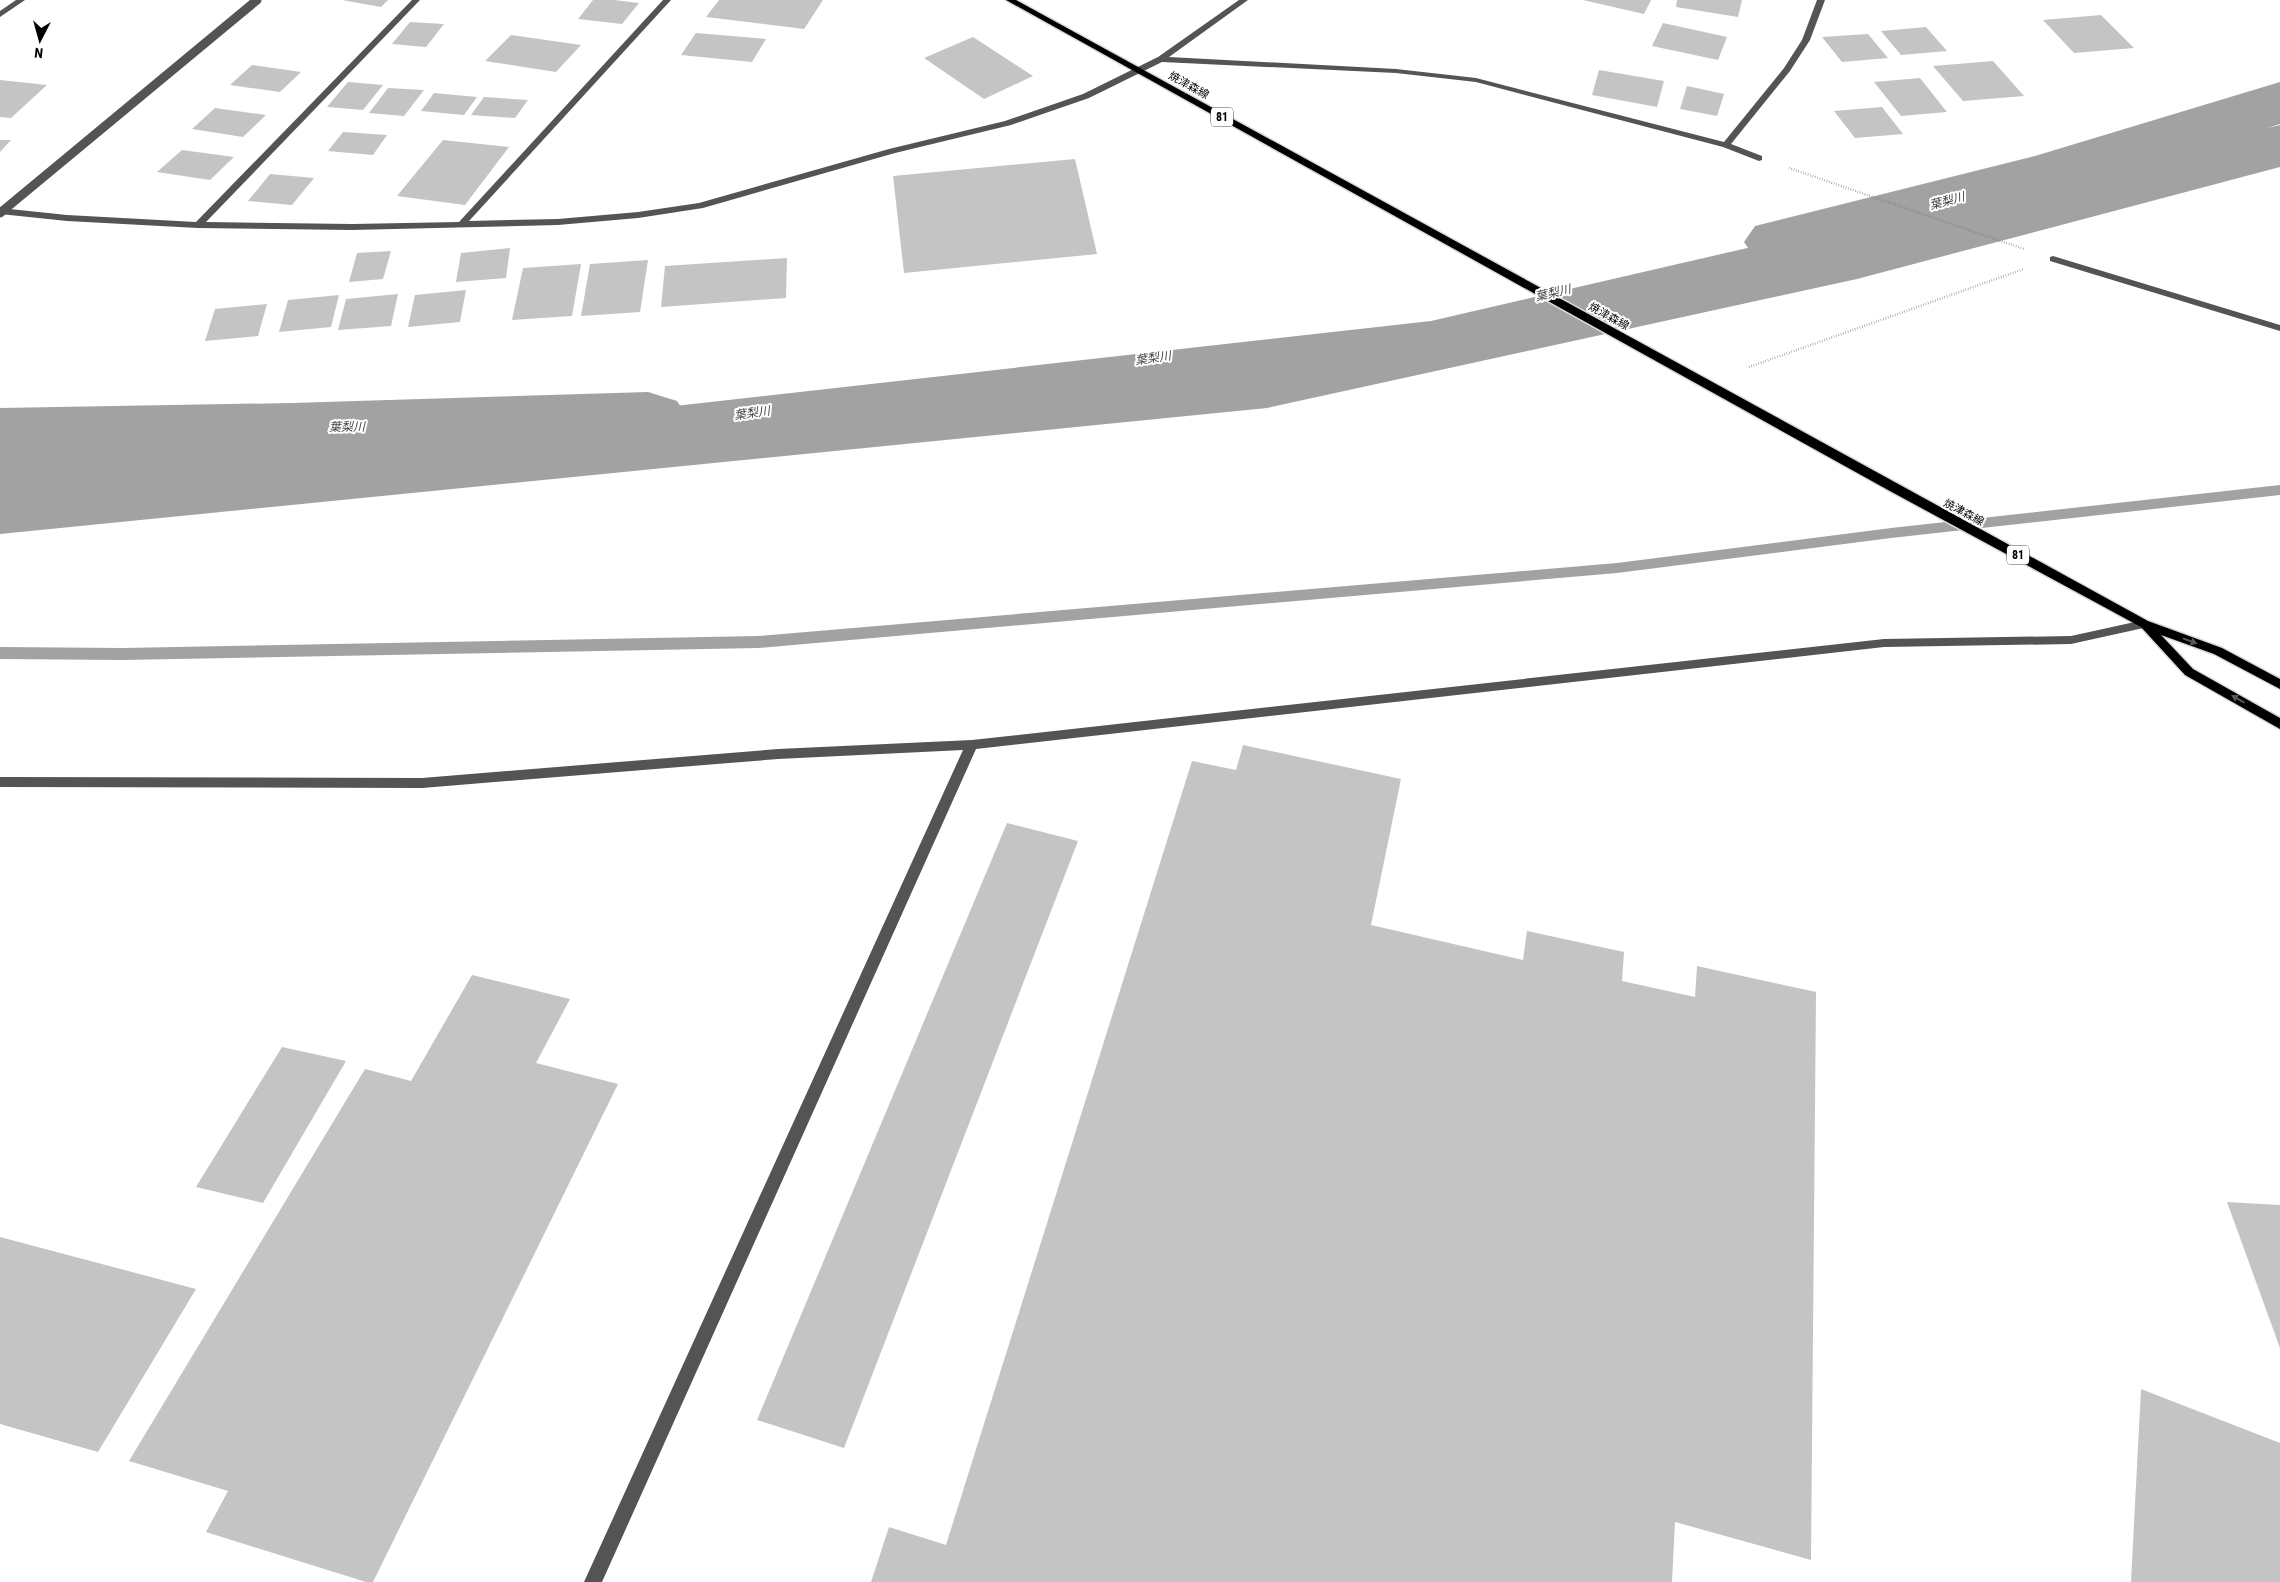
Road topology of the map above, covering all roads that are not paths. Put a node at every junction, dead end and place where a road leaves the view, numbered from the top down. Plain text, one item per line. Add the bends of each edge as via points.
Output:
1 (21, 0) edge
2 (257, 0) edge
3 (416, 0) edge
4 (668, 0) edge
5 (1010, 0) edge
6 (1244, 0) edge
7 (1821, 0) edge
8 (0, 15) edge
9 (1161, 59) junction
10 (1139, 71) junction
11 (1726, 145) junction
12 (1759, 158) road end
13 (0, 212) edge
14 (198, 225) junction
15 (461, 225) junction
16 (2053, 259) road end
17 (2280, 328) edge
18 (2144, 624) junction
19 (2280, 684) edge
20 (2280, 724) edge
21 (972, 745) junction
22 (0, 782) edge
23 (593, 1582) edge

1 - 8 street
2 - 13 street, bridge
3 - 14 street
4 - 15 street
5 - 10 main road, 焼津森線 / 81
6 - 9 street
7 - 11 street via 1806,40
9 - 10 street
9 - 11 street via 1396,71 1476,80
10 - 15 street via 1086,96 1008,123 892,151 700,206 558,222
10 - 18 main road, 焼津森線 / 81
11 - 12 street
13 - 14 street
14 - 15 street
16 - 17 street
18 -> 19 main road, 焼津森線 / 81 via 2218,651
20 -> 18 main road, 焼津森線 / 81 via 2189,672
18 - 21 street via 2072,640 1884,643
21 - 22 street via 778,754 422,783
21 - 23 street

